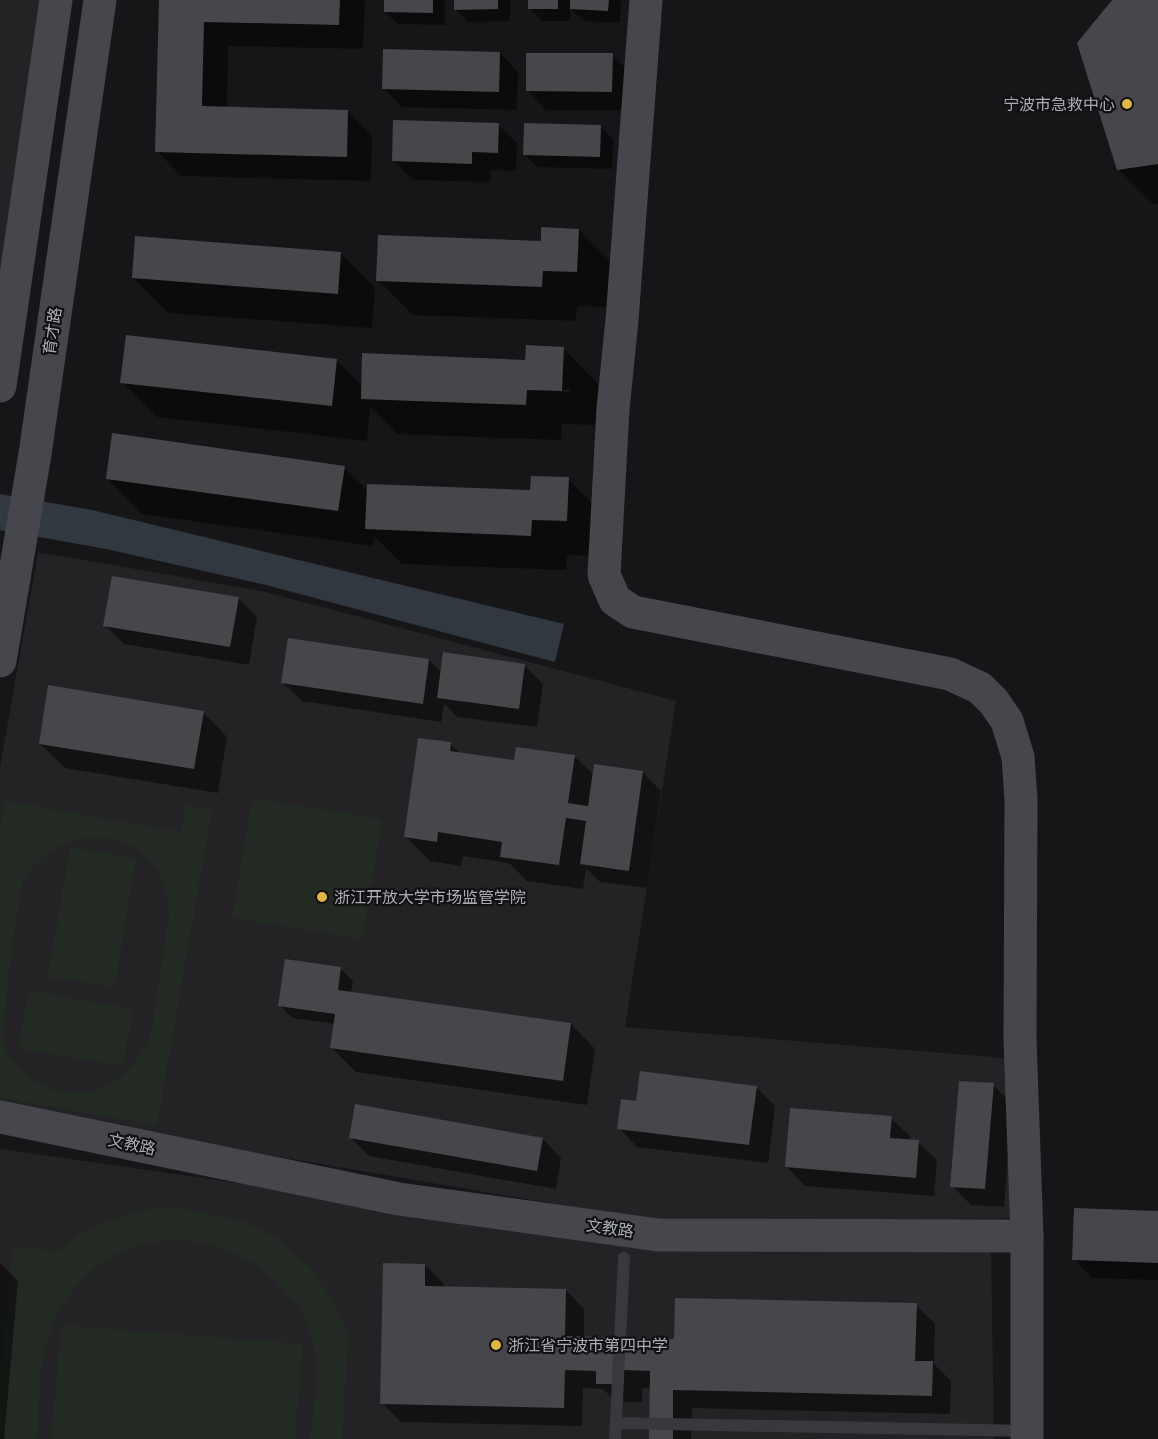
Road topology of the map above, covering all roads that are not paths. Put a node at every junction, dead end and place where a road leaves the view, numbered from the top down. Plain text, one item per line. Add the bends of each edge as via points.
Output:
1 (56, 0) edge
2 (100, 0) edge
3 (646, 0) edge
4 (0, 386) edge
5 (0, 661) edge
6 (0, 1117) edge
7 (1027, 1236) junction
8 (624, 1258) dead end
9 (616, 1423) junction
10 (1027, 1435) edge
11 (615, 1439) edge

1 - 4 street via 14,260
2 - 5 street, 育才路 via 35,454
3 - 7 street via 613,409 604,575 615,600 633,612 950,674 980,688 1007,721 1018,757 1020,799 1020,1039
6 - 7 street, 文教路 via 399,1199 658,1235
7 - 10 street
8 - 9 lane
9 - 10 lane
9 - 11 lane

